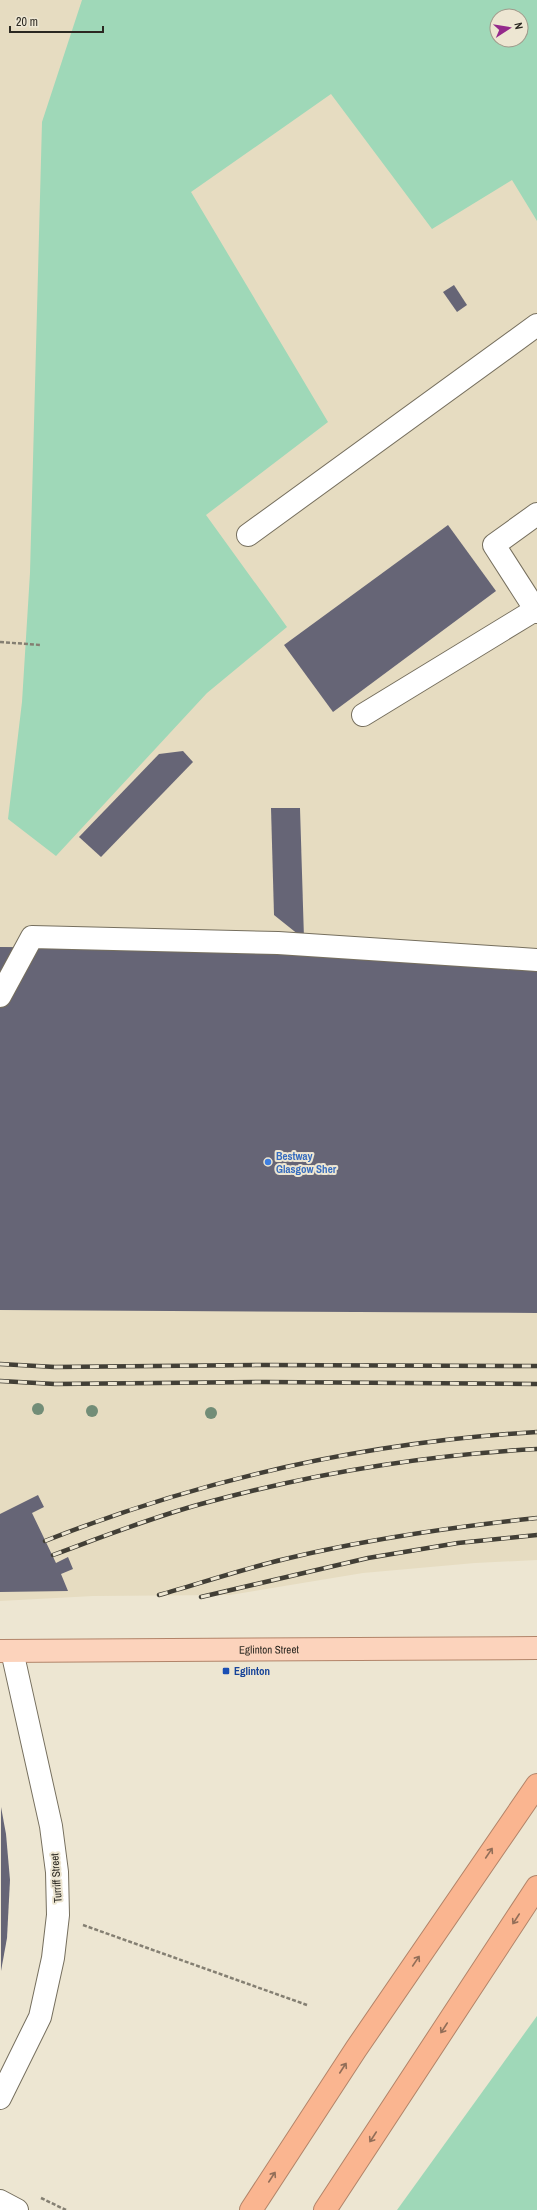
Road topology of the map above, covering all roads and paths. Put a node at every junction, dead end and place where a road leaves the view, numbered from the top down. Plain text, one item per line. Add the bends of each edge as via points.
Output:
1 (537, 325) edge
2 (537, 514) edge
3 (248, 535) dead end
4 (536, 611) edge
5 (0, 642) edge
6 (41, 645) dead end
7 (363, 715) dead end
8 (537, 960) edge
9 (0, 996) edge
10 (537, 1648) edge
11 (6, 1651) edge
12 (537, 1785) edge
13 (537, 1887) edge
14 (58, 1916) junction
15 (307, 2005) dead end
16 (0, 2098) edge
17 (0, 2201) edge
18 (17, 2210) edge
19 (251, 2210) edge
20 (325, 2210) edge

1 - 3 street
2 - 4 street via 494,545
4 - 7 street
5 - 6 path
8 - 9 street via 278,943 32,937
10 - 11 main road, Eglinton Street
11 - 14 street, Turriff Street via 51,1826 57,1872
19 -> 12 highway via 356,2049
13 -> 20 highway
14 - 15 path
14 - 16 street, Turriff Street via 53,1958 40,2017
17 - 18 street

